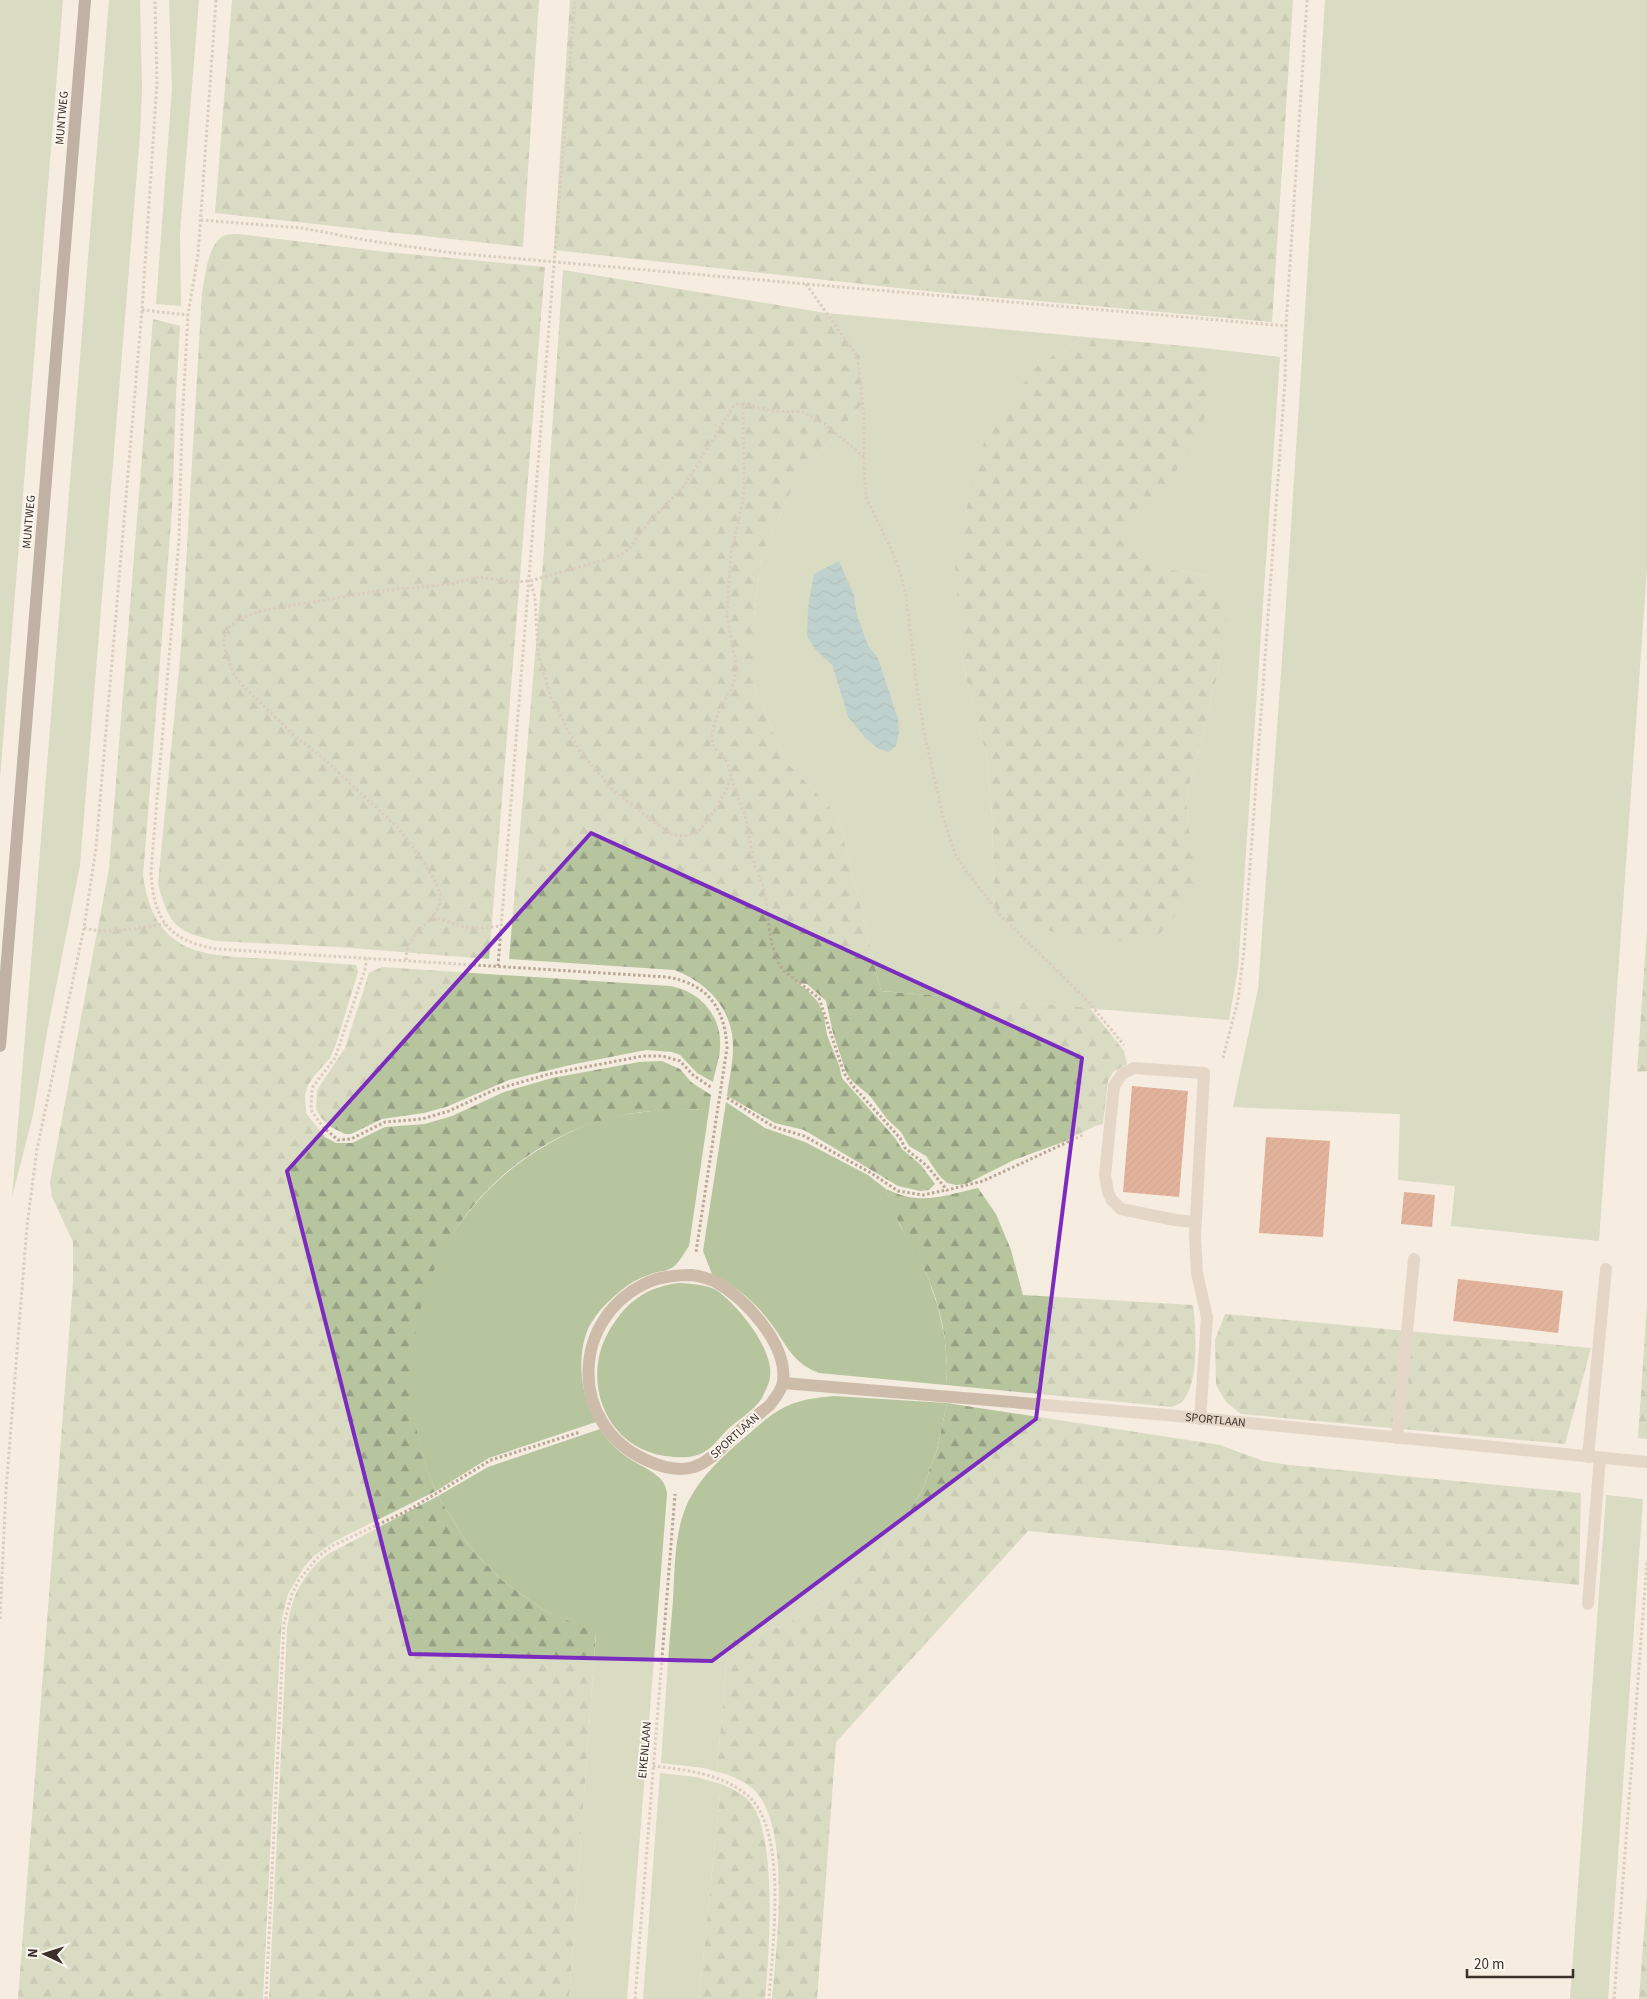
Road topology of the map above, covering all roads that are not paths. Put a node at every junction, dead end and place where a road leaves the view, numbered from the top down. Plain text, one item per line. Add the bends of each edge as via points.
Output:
1 (85, 0) edge
2 (0, 1046) edge
3 (1195, 1222) junction
4 (1414, 1259) dead end
5 (1606, 1269) dead end
6 (783, 1383) junction
7 (1200, 1419) junction
8 (1397, 1438) junction
9 (1594, 1457) junction
10 (1647, 1462) edge
11 (1588, 1604) dead end

1 - 2 main road, MUNTWEG
3 - 3 street via 1204,1073 1134,1068 1122,1074 1114,1086 1105,1175 1108,1192 1114,1204 1121,1209
3 - 7 street via 1197,1273 1207,1317
4 - 8 street
5 - 9 street
6 - 6 street, SPORTLAAN via 782,1365 774,1343 750,1309 719,1284 692,1275 652,1281 625,1297 599,1326 589,1352 590,1388 604,1423 623,1447 645,1460 669,1468 694,1467 709,1459 770,1405
6 - 7 street, SPORTLAAN
7 - 8 street, SPORTLAAN
8 - 9 street, SPORTLAAN
9 - 10 street, SPORTLAAN
9 - 11 street

